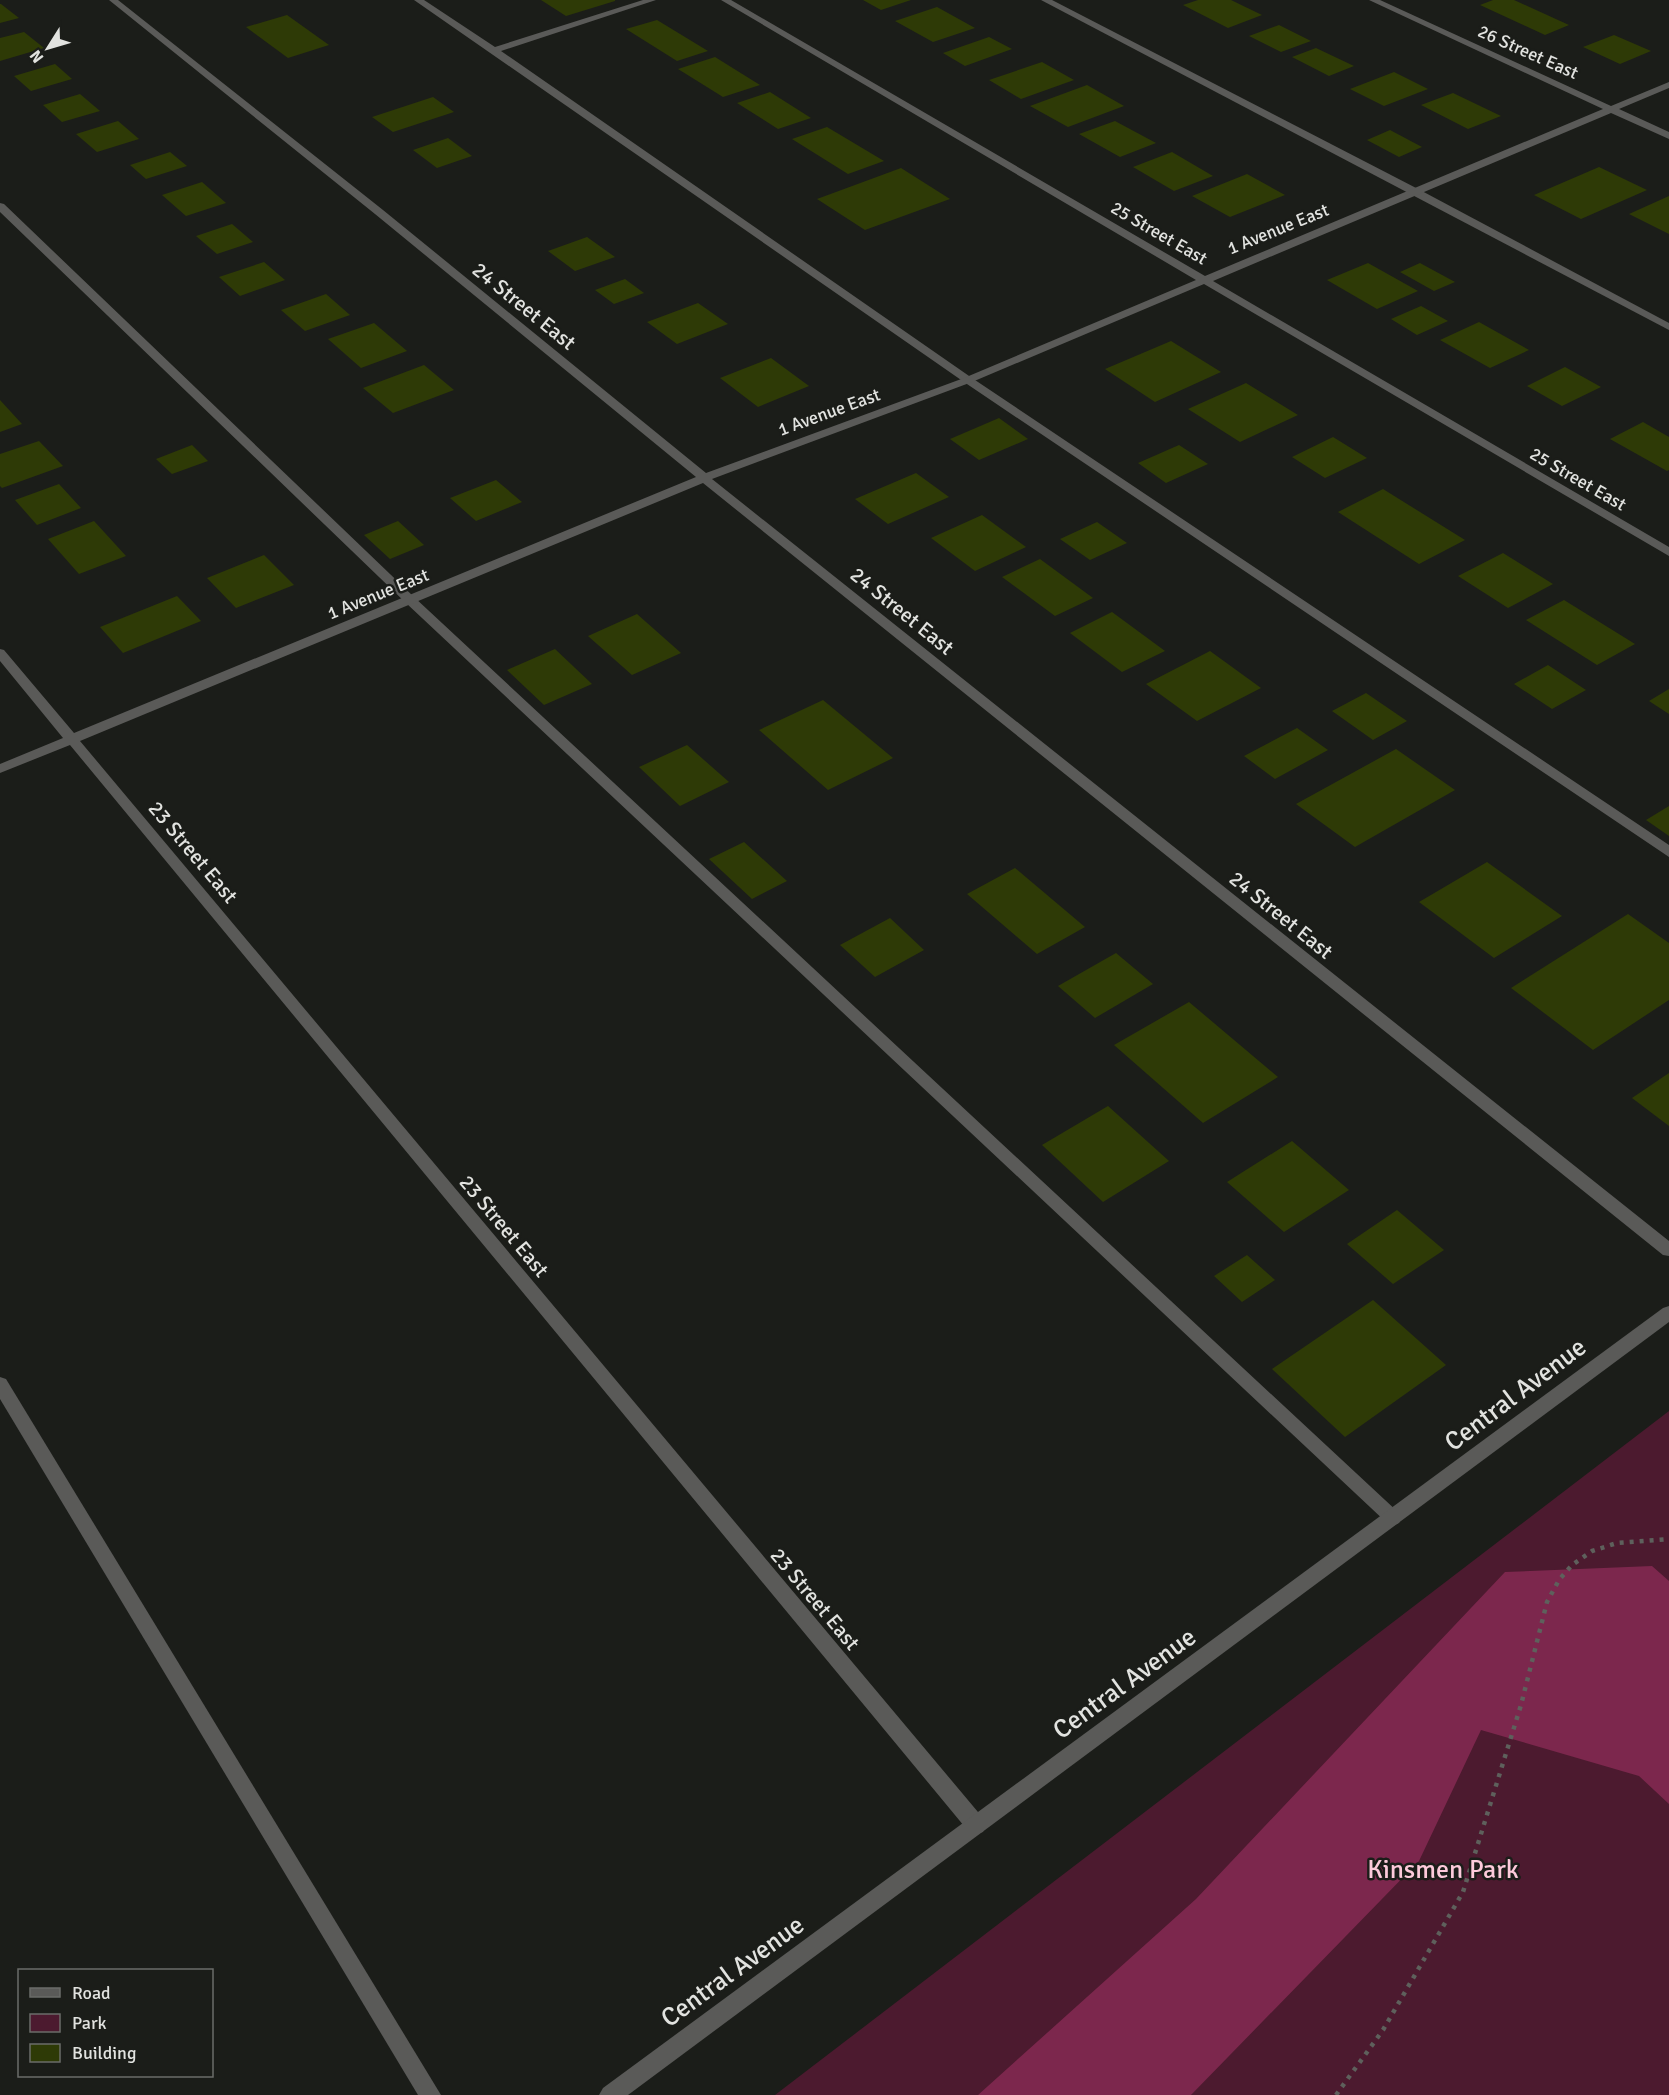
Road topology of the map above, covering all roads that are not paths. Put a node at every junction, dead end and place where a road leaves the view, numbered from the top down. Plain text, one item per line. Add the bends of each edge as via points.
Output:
1 (113, 0) edge
2 (418, 0) edge
3 (652, 0) edge
4 (725, 0) edge
5 (1045, 0) edge
6 (1372, 0) edge
7 (494, 50) junction
8 (1669, 85) edge
9 (1611, 108) junction
10 (1669, 136) edge
11 (1416, 192) junction
12 (0, 206) edge
13 (1204, 279) junction
14 (1669, 327) edge
15 (968, 380) junction
16 (704, 478) junction
17 (1669, 552) edge
18 (411, 600) junction
19 (0, 653) edge
20 (72, 740) junction
21 (0, 769) edge
22 (1669, 852) edge
23 (1669, 1250) edge
24 (1669, 1313) edge
25 (0, 1384) edge
26 (1393, 1518) junction
27 (976, 1825) junction
28 (430, 2095) edge
29 (610, 2095) edge

1 - 16 street, 24 Street East
2 - 7 street
3 - 7 street
4 - 13 street, 25 Street East
5 - 11 street
6 - 9 street, 26 Street East
7 - 15 street
8 - 9 street, 1 Avenue East
9 - 10 street, 26 Street East
9 - 11 street, 1 Avenue East
11 - 13 street, 1 Avenue East
11 - 14 street
12 - 18 street
13 - 15 street, 1 Avenue East
13 - 17 street, 25 Street East
15 - 16 street, 1 Avenue East
15 - 22 street
16 - 18 street, 1 Avenue East
16 - 23 street, 24 Street East
18 - 20 street, 1 Avenue East
18 - 26 street
19 - 20 street, 23 Street East
20 - 21 street, 1 Avenue East
20 - 27 street, 23 Street East
24 - 26 street, Central Avenue
25 - 28 street
26 - 27 street, Central Avenue
27 - 29 street, Central Avenue

